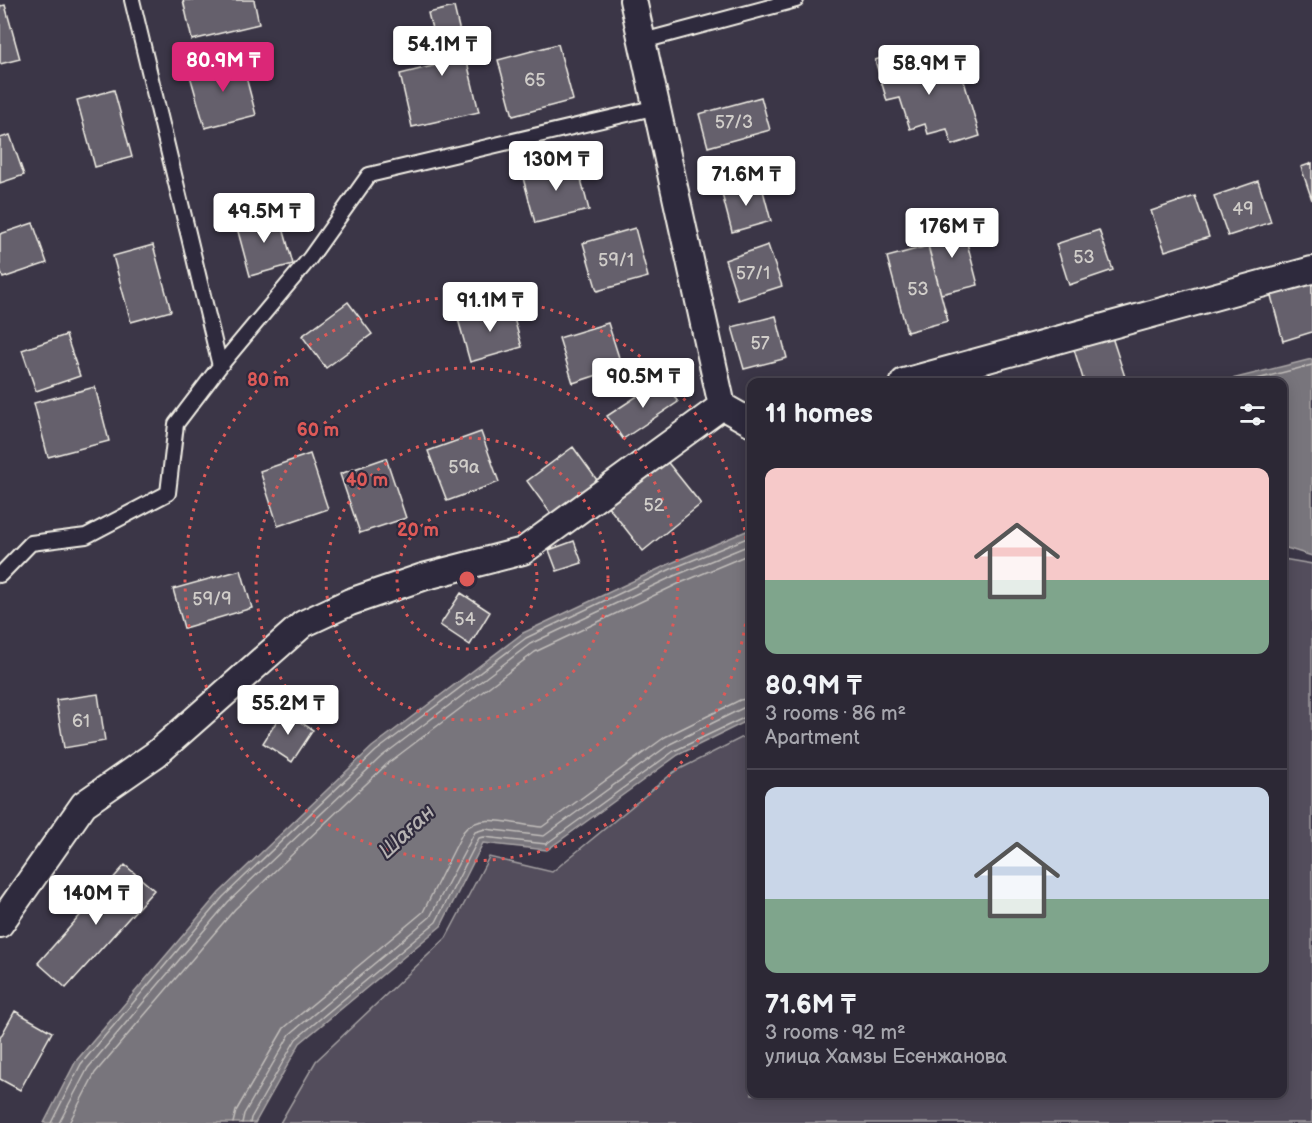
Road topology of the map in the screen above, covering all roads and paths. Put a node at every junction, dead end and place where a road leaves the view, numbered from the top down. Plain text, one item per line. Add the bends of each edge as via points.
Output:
1 (132, 0) edge
2 (633, 0) edge
3 (796, 0) edge
4 (643, 41) junction
5 (657, 107) junction
6 (1312, 270) edge
7 (220, 366) junction
8 (917, 378) edge
9 (722, 406) junction
10 (747, 420) edge
11 (0, 575) edge
12 (0, 924) edge

1 - 7 lane
2 - 4 street
3 - 4 lane
4 - 5 street
5 - 7 lane via 369,175 310,258
5 - 9 street
6 - 8 street
7 - 11 lane via 176,424 168,493 86,536 31,543
9 - 10 street
9 - 12 street via 523,551 423,576 303,624 156,754 84,804

